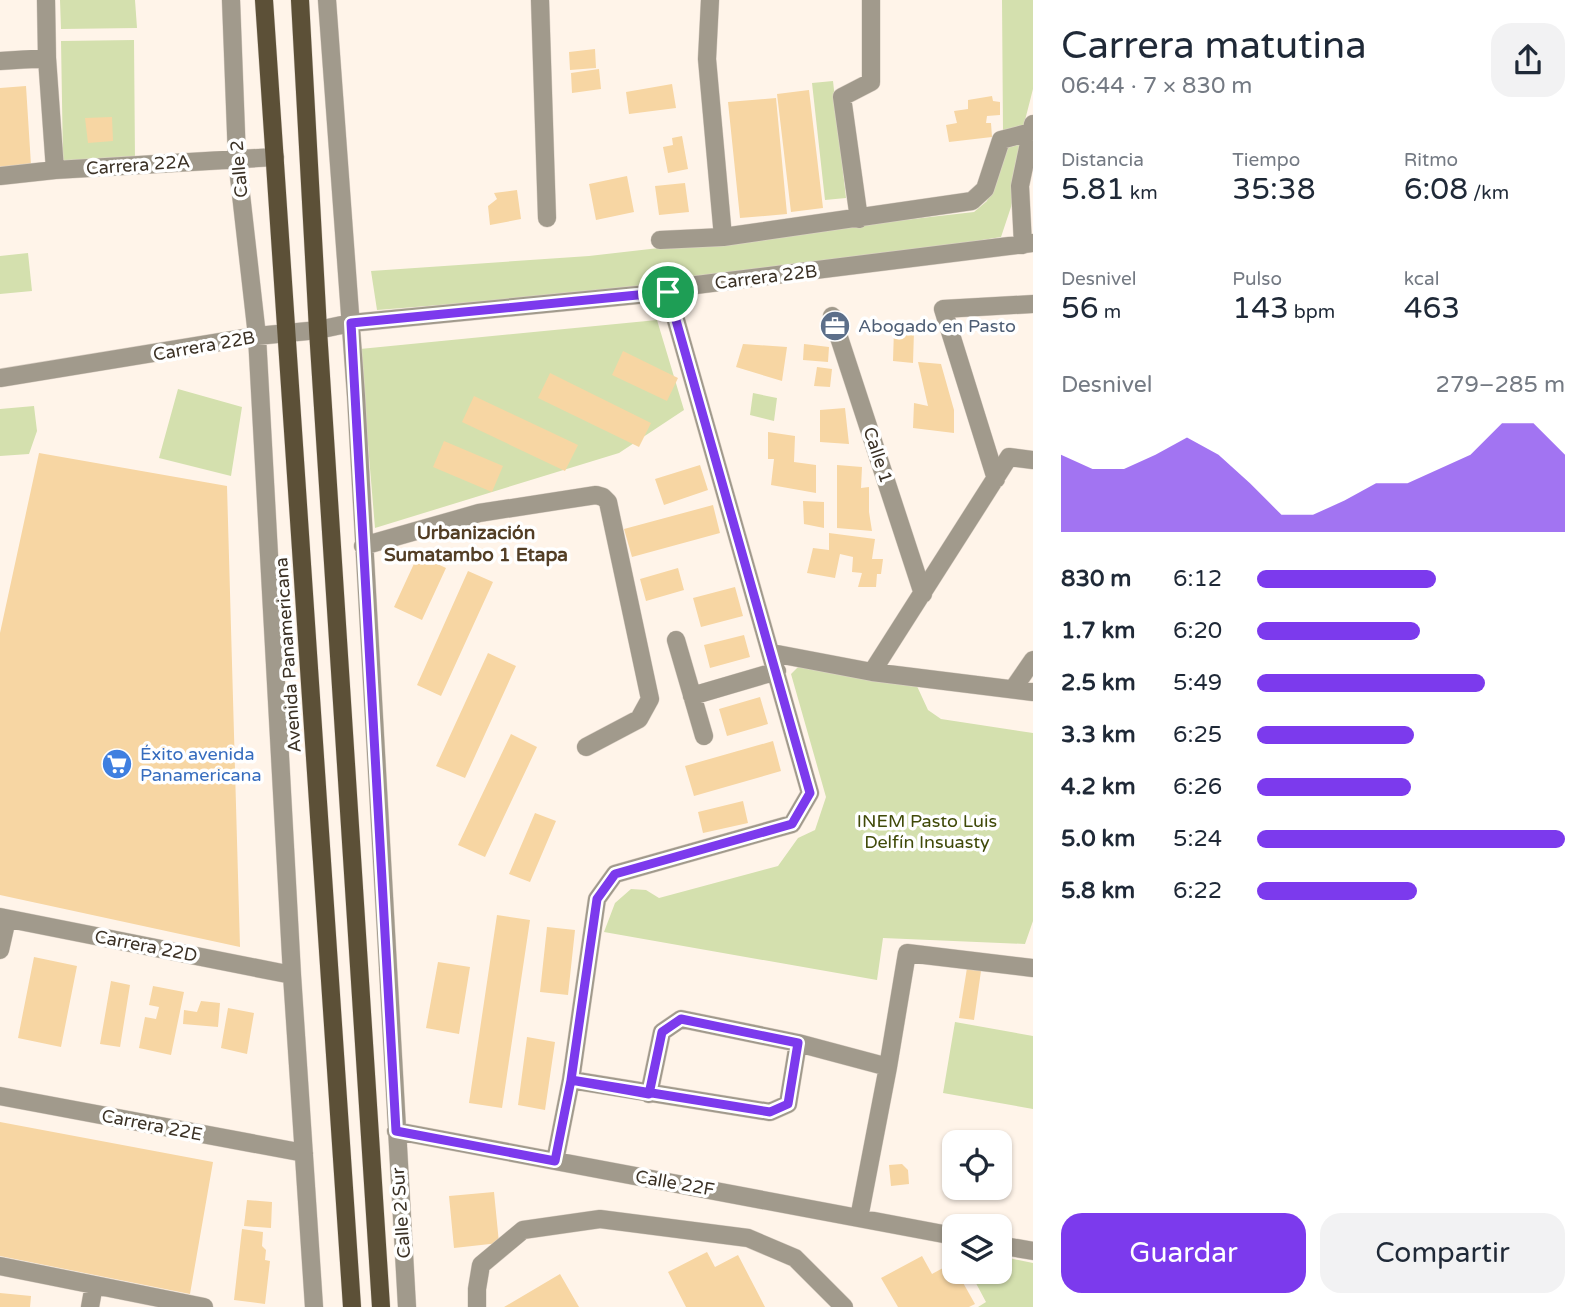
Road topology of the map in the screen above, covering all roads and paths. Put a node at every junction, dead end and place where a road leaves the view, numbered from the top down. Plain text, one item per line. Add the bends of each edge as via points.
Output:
1 (46, 0) edge
2 (232, 0) edge
3 (264, 0) edge
4 (300, 0) edge
5 (327, 0) edge
6 (540, 0) edge
7 (710, 0) edge
8 (871, 0) edge
9 (47, 58) junction
10 (0, 61) edge
11 (1032, 128) edge
12 (275, 157) junction
13 (237, 159) junction
14 (55, 170) junction
15 (0, 176) edge
16 (547, 218) dead end
17 (859, 219) junction
18 (723, 237) junction
19 (660, 240) dead end
20 (1028, 244) edge
21 (668, 292) junction
22 (1033, 304) edge
23 (832, 316) dead end
24 (351, 323) junction
25 (318, 330) junction
26 (288, 334) junction
27 (257, 336) junction
28 (0, 377) edge
29 (1033, 460) edge
30 (996, 479) junction
31 (363, 545) junction
32 (923, 594) junction
33 (676, 640) dead end
34 (772, 653) junction
35 (1033, 660) edge
36 (777, 671) junction
37 (872, 672) junction
38 (1013, 689) junction
39 (1033, 692) edge
40 (692, 696) junction
41 (704, 736) dead end
42 (586, 747) dead end
43 (4, 918) edge
44 (0, 950) edge
45 (1033, 968) edge
46 (292, 975) junction
47 (798, 1043) junction
48 (888, 1068) junction
49 (571, 1080) junction
50 (649, 1094) junction
51 (0, 1096) edge
52 (396, 1131) junction
53 (304, 1153) junction
54 (555, 1161) junction
55 (859, 1218) junction
56 (942, 1234) edge
57 (1012, 1247) edge
58 (1033, 1251) edge
59 (0, 1266) edge
60 (94, 1285) junction
61 (90, 1307) edge
62 (204, 1307) edge
63 (314, 1307) edge
64 (352, 1307) edge
65 (381, 1307) edge
66 (407, 1307) edge
67 (477, 1307) edge
68 (844, 1307) edge

1 - 9 street
2 - 13 street, Calle 2
3 - 12 main road, Avenida Panamericana
4 - 25 main road
5 - 24 street
6 - 16 street
7 - 18 street via 707,59
8 - 17 street via 871,82 842,97
9 - 10 street
9 - 14 street
11 - 17 street via 1001,140 985,190 972,201
11 - 20 street via 1020,186
12 - 13 street, Carrera 22A
12 - 26 main road, Avenida Panamericana
13 - 14 street, Carrera 22A
13 - 27 street, Calle 2
14 - 15 street, Carrera 22A
17 - 18 street
18 - 19 street
20 - 21 street, Carrera 22B
21 - 24 street, Carrera 22B
21 - 34 street
22 - 30 street via 943,309
23 - 32 street, Calle 1
24 - 25 street, Carrera 22B
24 - 31 street, Calle 2 Sur
25 - 26 street, Carrera 22B
25 - 65 main road
26 - 27 street, Carrera 22B
26 - 64 main road, Avenida Panamericana
27 - 28 street, Carrera 22B
27 - 46 street, Calle 2
29 - 30 street via 1009,457
30 - 32 street
31 - 42 street via 479,513 603,497 608,502 650,699 639,719
31 - 52 street, Calle 2 Sur
32 - 37 street
33 - 40 street
34 - 36 street
34 - 37 street
35 - 38 street
36 - 40 street
36 - 49 street via 810,793 792,824 615,874 597,899
37 - 38 street
38 - 39 street
40 - 41 street
43 - 44 street
43 - 46 street, Carrera 22D
45 - 48 street via 907,953
46 - 53 street, Calle 2
47 - 48 street
47 - 50 street via 788,1104 770,1112
47 - 50 street via 681,1019 662,1032
48 - 55 street
49 - 50 street
49 - 54 street
51 - 53 street, Carrera 22E
52 - 54 street, Calle 22F
52 - 66 street, Calle 2 Sur
53 - 63 street, Calle 2
54 - 55 street, Calle 22F
55 - 56 street, Calle 22F
57 - 58 street
59 - 60 street
60 - 61 street
60 - 62 street
67 - 68 street via 481,1265 523,1230 600,1219 748,1238 795,1258

